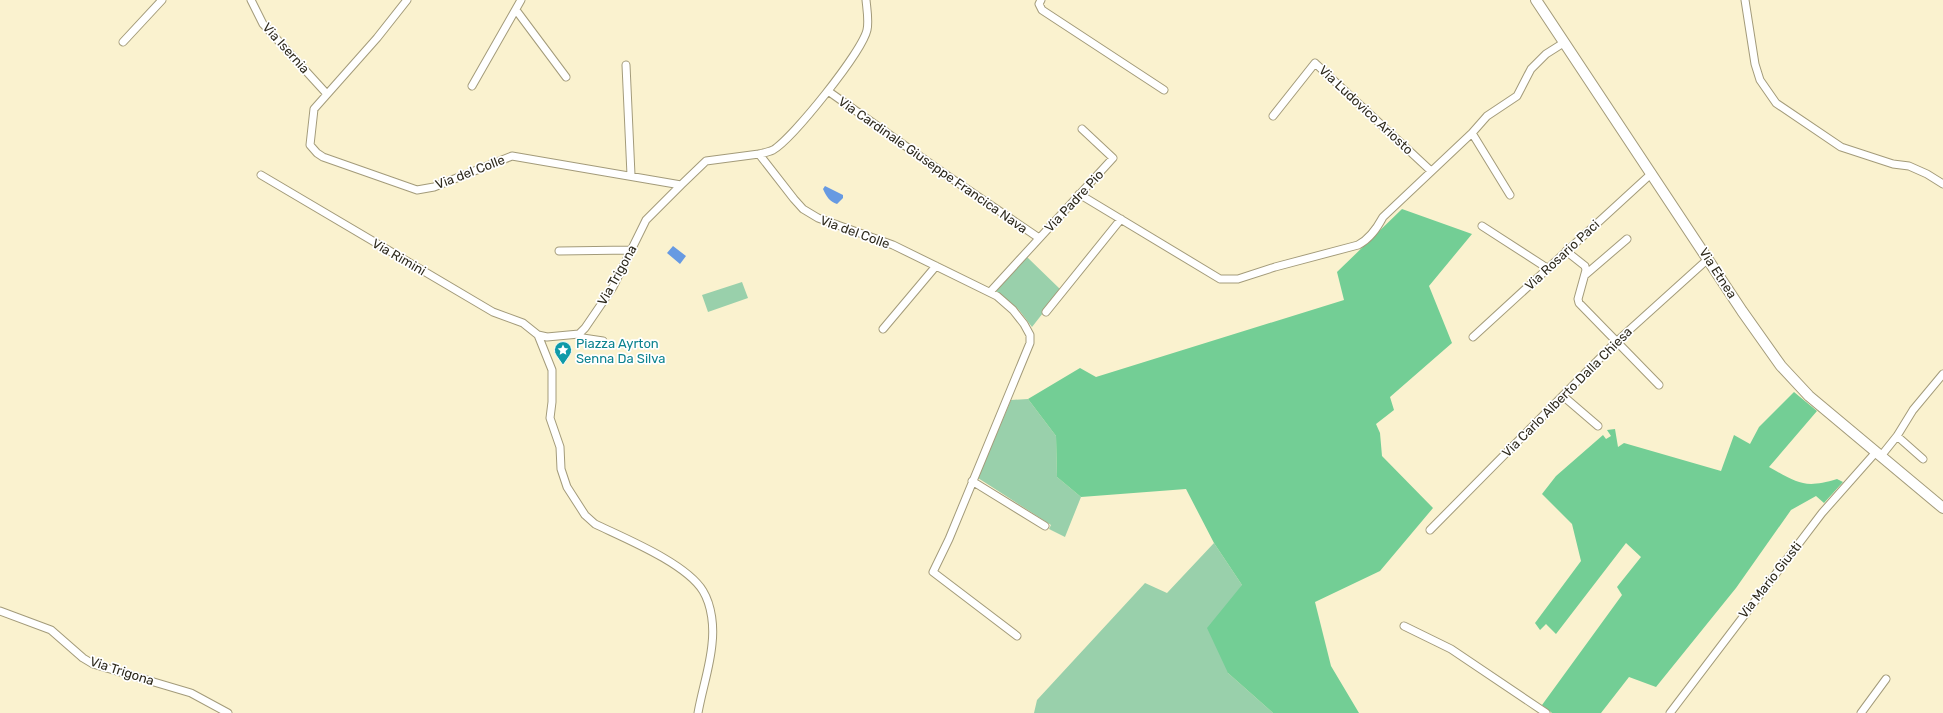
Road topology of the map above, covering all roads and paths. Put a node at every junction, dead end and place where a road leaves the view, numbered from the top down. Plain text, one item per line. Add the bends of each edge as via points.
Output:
1 (162, 0) edge
2 (251, 0) edge
3 (407, 0) edge
4 (521, 0) edge
5 (866, 0) edge
6 (1041, 0) edge
7 (1536, 0) edge
8 (1745, 0) edge
9 (516, 10) junction
10 (123, 42) dead end
11 (1565, 42) junction
12 (626, 65) dead end
13 (566, 77) dead end
14 (472, 86) dead end
15 (1164, 90) dead end
16 (828, 91) junction
17 (326, 93) junction
18 (1273, 116) dead end
19 (1082, 129) dead end
20 (1472, 133) junction
21 (759, 154) junction
22 (1431, 171) junction
23 (1652, 173) junction
24 (262, 175) dead end
25 (631, 175) junction
26 (1943, 184) edge
27 (681, 185) junction
28 (1079, 194) junction
29 (1510, 195) dead end
30 (1121, 219) junction
31 (1482, 226) dead end
32 (1039, 238) junction
33 (1627, 239) dead end
34 (631, 250) junction
35 (559, 251) dead end
36 (1566, 251) junction
37 (1708, 258) junction
38 (936, 266) junction
39 (1547, 268) junction
40 (1585, 275) junction
41 (990, 292) junction
42 (1046, 312) dead end
43 (883, 329) dead end
44 (579, 334) junction
45 (538, 335) junction
46 (1473, 337) dead end
47 (603, 341) dead end
48 (1616, 342) junction
49 (1943, 374) edge
50 (1659, 385) dead end
51 (1563, 396) junction
52 (1598, 426) dead end
53 (1897, 436) junction
54 (1878, 454) junction
55 (1923, 459) dead end
56 (972, 481) junction
57 (1943, 508) edge
58 (1045, 526) dead end
59 (1430, 530) dead end
60 (0, 611) edge
61 (1404, 626) dead end
62 (1017, 636) dead end
63 (1886, 679) dead end
64 (228, 713) edge
65 (698, 713) edge
66 (1546, 713) edge
67 (1670, 713) edge
68 (1861, 713) edge

1 - 10 street
2 - 17 street, Via Isernia via 263,24
3 - 17 street via 377,38
4 - 9 street
5 - 16 street via 867,31
6 - 15 street via 1039,4 1042,10
7 - 11 main road, Via Etnea
8 - 26 street via 1755,64 1760,80 1776,103 1841,148 1917,169
9 - 13 street
9 - 14 street
11 - 20 street via 1546,54 1531,69 1517,96 1487,116
11 - 23 main road, Via Etnea
12 - 25 street
16 - 21 street via 782,143 772,150
16 - 32 street, Via Cardinale Giuseppe Francica Nava
17 - 25 street, Via del Colle via 314,109 310,145 317,153 417,190 434,187 512,156
18 - 22 street, Via Ludovico Ariosto via 1315,63
19 - 28 street, Via Padre Pio via 1112,158
20 - 22 street
20 - 29 street
21 - 27 street via 706,161
21 - 38 street, Via del Colle via 803,209 818,218 893,245
22 - 30 street via 1383,216 1376,229 1364,242 1238,279 1220,279
23 - 36 street, Via Rosario Paci
23 - 37 main road, Via Etnea
24 - 45 street, Via Rimini via 493,312 523,323
25 - 27 street, Via del Colle
27 - 34 street, Via Trigona via 646,220
28 - 30 street
28 - 32 street, Via Padre Pio
30 - 42 street
31 - 39 street
32 - 41 street, Via Padre Pio
33 - 40 street
34 - 35 street
34 - 44 street, Via Trigona via 610,293
36 - 39 street, Via Rosario Paci
36 - 40 street via 1585,266
37 - 48 street, Via Carlo Alberto Dalla Chiesa
37 - 54 main road, Via Etnea via 1770,351 1799,387
38 - 41 street, Via del Colle
38 - 43 street
39 - 46 street, Via Rosario Paci
40 - 48 street via 1579,303
41 - 56 street, Via del Colle via 1013,310 1030,335 1030,343
44 - 45 street via 555,337
44 - 47 street via 583,338
45 - 65 street via 552,370 550,418 560,448 561,469 566,487 585,515 595,524 676,566 695,580 703,591 712,618 712,645
48 - 50 street
48 - 51 street, Via Carlo Alberto Dalla Chiesa
49 - 53 street, Via Mario Giusti via 1913,410
51 - 52 street
51 - 59 street, Via Carlo Alberto Dalla Chiesa
53 - 54 street, Via Mario Giusti
53 - 55 street
54 - 57 main road, Via Etnea
54 - 67 street, Via Mario Giusti via 1822,513
56 - 58 street
56 - 62 street, Via del Colle via 933,572
60 - 64 street, Via Trigona via 51,630 93,664 191,693
61 - 66 street via 1451,649
63 - 68 street

